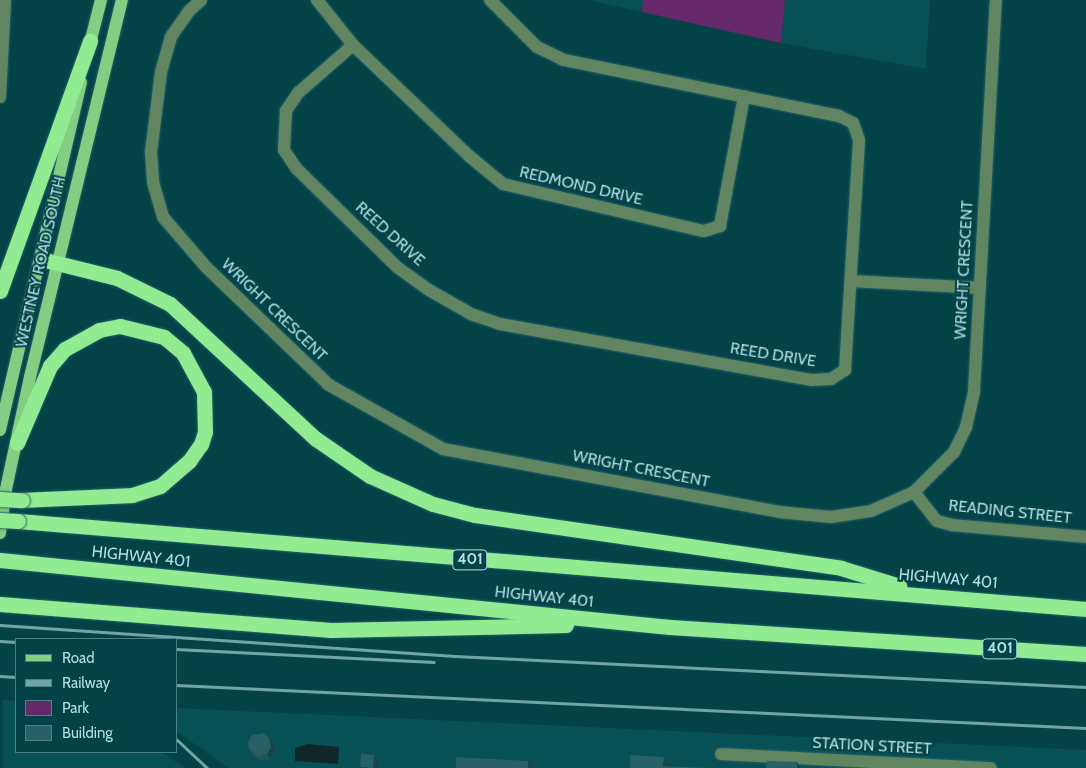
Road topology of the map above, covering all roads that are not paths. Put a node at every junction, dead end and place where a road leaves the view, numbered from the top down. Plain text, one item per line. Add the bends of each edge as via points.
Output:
1 (5, 0) edge
2 (101, 0) edge
3 (122, 0) edge
4 (201, 0) edge
5 (317, 0) edge
6 (490, 0) edge
7 (996, 0) edge
8 (90, 40) junction
9 (353, 45) junction
10 (744, 96) junction
11 (0, 97) edge
12 (41, 259) junction
13 (59, 262) junction
14 (852, 281) junction
15 (980, 288) junction
16 (0, 291) edge
17 (0, 430) edge
18 (17, 443) junction
19 (914, 492) junction
20 (0, 499) edge
21 (0, 520) edge
22 (0, 533) edge
23 (1086, 537) edge
24 (7, 561) edge
25 (922, 594) junction
26 (0, 604) edge
27 (1086, 609) edge
28 (670, 627) junction
29 (1086, 654) edge
30 (722, 754) dead end
31 (751, 762) edge
32 (991, 768) edge

1 - 11 street
2 - 8 main road, WESTNEY ROAD SOUTH
3 - 13 main road, WESTNEY ROAD SOUTH
4 - 19 street, WRIGHT CRESCENT via 171,37 161,72 151,152 153,182 163,217 206,267 329,385 443,449 779,512 831,517 871,511
5 - 9 street, REDMOND DRIVE
6 - 10 street, REED DRIVE via 537,46 564,60
7 - 15 street, WRIGHT CRESCENT
8 - 12 main road, WESTNEY ROAD SOUTH
8 - 16 highway
9 - 10 street, REDMOND DRIVE via 469,156 503,184 704,231 720,226
9 - 14 street, REED DRIVE via 298,92 286,111 284,150 297,169 397,267 471,314 500,324 812,380 831,379 845,370
10 - 14 street, REED DRIVE via 839,116 853,123 859,140
12 - 13 highway
12 - 17 main road, WESTNEY ROAD SOUTH
13 - 18 main road, WESTNEY ROAD SOUTH
13 - 25 highway via 117,278 170,304 316,439 370,476 433,504 503,520 842,568
14 - 15 street
15 - 19 street, WRIGHT CRESCENT via 974,391 966,427 954,452
18 - 20 highway, bridge via 50,366 66,349 99,330 120,326 164,337 183,352 204,392 205,432 201,444 189,461 160,486 132,495
18 - 22 main road, WESTNEY ROAD SOUTH
19 - 23 street, READING STREET via 937,521 952,525
21 - 25 highway, HIGHWAY 401 / 401, bridge via 729,582
24 - 28 highway, HIGHWAY 401 / 401
25 - 27 highway, HIGHWAY 401 / 401
26 - 28 highway via 331,630 560,625
28 - 29 highway, HIGHWAY 401 / 401
30 - 31 street, STATION STREET
31 - 32 street, STATION STREET

